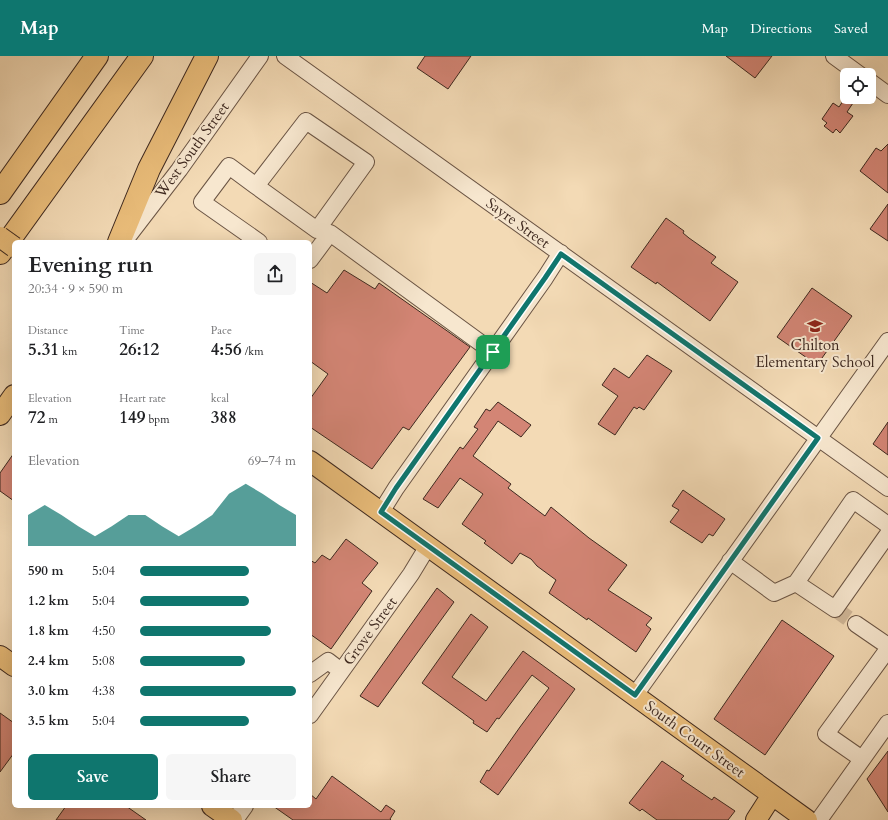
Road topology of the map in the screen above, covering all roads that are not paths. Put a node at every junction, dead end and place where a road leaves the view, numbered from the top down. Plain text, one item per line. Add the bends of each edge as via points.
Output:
1 (97, 56) edge
2 (142, 56) edge
3 (207, 56) edge
4 (260, 56) edge
5 (285, 56) edge
6 (834, 56) edge
7 (850, 68) edge
8 (876, 86) edge
9 (888, 95) edge
10 (256, 186) junction
11 (0, 193) edge
12 (323, 231) junction
13 (0, 237) edge
14 (120, 240) edge
15 (126, 240) edge
16 (256, 240) edge
17 (12, 246) edge
18 (0, 253) edge
19 (561, 254) junction
20 (312, 256) edge
21 (888, 341) edge
22 (493, 352) junction
23 (12, 398) edge
24 (0, 415) edge
25 (818, 438) junction
26 (312, 462) edge
27 (888, 488) edge
28 (381, 512) junction
29 (888, 525) edge
30 (888, 534) edge
31 (428, 546) junction
32 (730, 561) junction
33 (796, 583) junction
34 (856, 624) tunnel mouth
35 (888, 646) edge
36 (888, 649) edge
37 (0, 656) edge
38 (12, 665) edge
39 (341, 671) junction
40 (312, 673) edge
41 (635, 695) junction
42 (312, 712) edge
43 (888, 722) edge
44 (862, 759) junction
45 (772, 795) junction
46 (215, 808) edge
47 (244, 808) edge
48 (232, 820) edge
49 (235, 820) edge
50 (756, 820) edge
51 (807, 820) edge
52 (818, 820) edge

1 - 11 highway
2 - 18 highway
3 - 14 highway via 149,169
4 - 15 street, West South Street
5 - 19 street, Sayre Street
6 - 7 street
8 - 9 street
10 - 12 street
10 - 12 street via 306,121 366,162
10 - 16 street via 229,166 202,202
12 - 20 street
12 - 22 street
13 - 17 main road, bridge
19 - 22 street
19 - 25 street, Sayre Street
21 - 25 street
22 - 28 street
23 - 24 main road
25 - 27 street, Sayre Street
25 - 32 street
26 - 28 main road, South Court Street
28 - 31 main road, South Court Street
29 - 33 street via 853,500
30 - 33 street via 835,609
31 - 39 street, Grove Street via 411,574
31 - 41 main road, South Court Street
32 - 33 street via 774,593
32 - 41 street
34 - 35 street
36 - 44 street via 826,734
37 - 38 main road
39 - 40 street via 328,661
39 - 42 street, Grove Street
41 - 45 main road, South Court Street
43 - 44 street
44 - 52 street
45 - 50 main road
45 - 51 main road, South Court Street
46 - 48 main road
47 - 49 street

